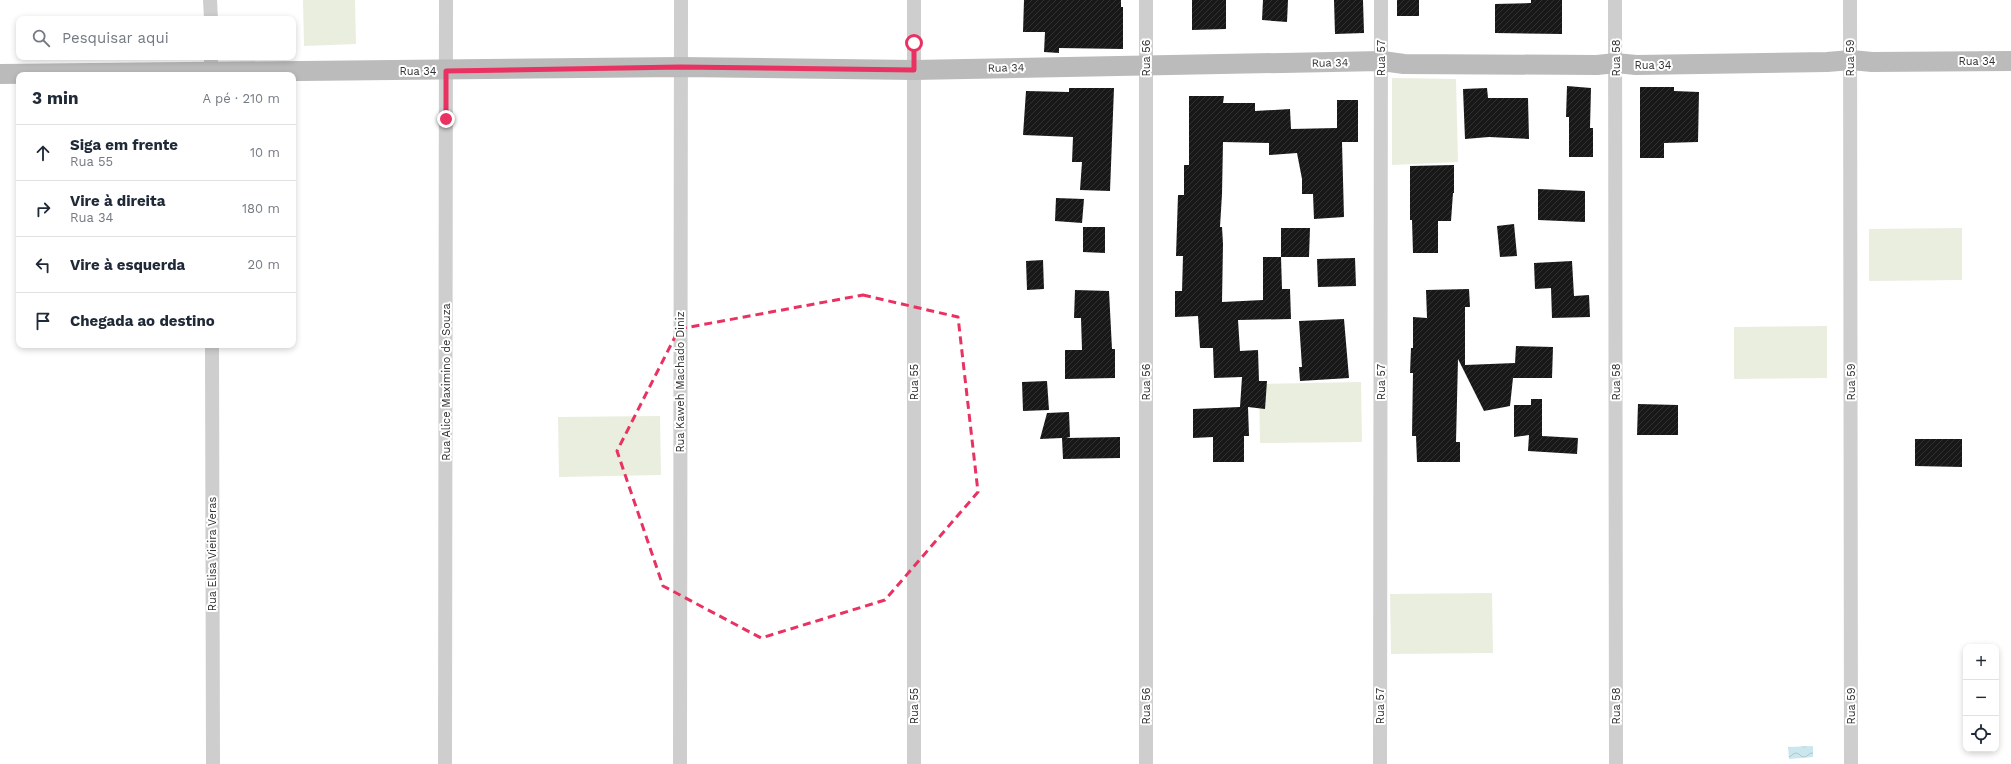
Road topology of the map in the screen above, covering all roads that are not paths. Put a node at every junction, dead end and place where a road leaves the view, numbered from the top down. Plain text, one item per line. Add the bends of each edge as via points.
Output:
1 (210, 0) edge
2 (446, 0) edge
3 (681, 0) edge
4 (914, 0) edge
5 (1146, 0) edge
6 (1381, 0) edge
7 (1615, 0) edge
8 (1850, 0) edge
9 (210, 16) edge
10 (1851, 60) junction
11 (1382, 61) junction
12 (2011, 61) edge
13 (1616, 63) junction
14 (1146, 64) junction
15 (680, 67) junction
16 (211, 68) edge
17 (914, 70) junction
18 (446, 71) junction
19 (70, 72) edge
20 (0, 74) edge
21 (16, 74) edge
22 (212, 348) edge
23 (213, 764) edge
24 (445, 764) edge
25 (680, 764) edge
26 (914, 764) edge
27 (1146, 764) edge
28 (1380, 764) edge
29 (1616, 764) edge
30 (1851, 764) edge

1 - 9 street
2 - 18 street, Rua Alice Maximino de Souza
3 - 15 street, Rua Kaweh Machado Diniz
4 - 17 street, Rua 55
5 - 14 street, Rua 56
6 - 11 street, Rua 57
7 - 13 street, Rua 58
8 - 10 street, Rua 59
10 - 12 street, Rua 34
10 - 13 street, Rua 34 via 1636,65
10 - 30 street, Rua 59
11 - 13 street, Rua 34 via 1404,64
11 - 14 street, Rua 34 via 1166,66
11 - 28 street, Rua 57
13 - 29 street, Rua 58
14 - 17 street, Rua 34 via 1128,67
14 - 27 street, Rua 56
15 - 17 street, Rua 34
15 - 18 street, Rua 34
15 - 25 street, Rua Kaweh Machado Diniz
16 - 18 street, Rua 34
16 - 19 street, Rua 34
17 - 26 street, Rua 55
18 - 24 street, Rua Alice Maximino de Souza
20 - 21 street, Rua 34
22 - 23 street, Rua Elisa Vieira Veras

